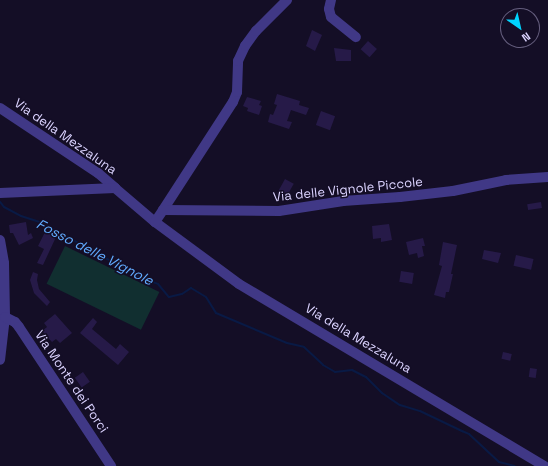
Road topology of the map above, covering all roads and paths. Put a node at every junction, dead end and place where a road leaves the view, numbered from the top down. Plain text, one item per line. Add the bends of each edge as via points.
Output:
1 (287, 0) edge
2 (331, 0) edge
3 (356, 37) dead end
4 (0, 108) edge
5 (548, 177) edge
6 (115, 188) junction
7 (0, 193) edge
8 (163, 210) junction
9 (159, 225) junction
10 (0, 240) edge
11 (5, 317) junction
12 (0, 360) edge
13 (111, 466) edge
14 (544, 466) edge

1 - 8 street via 245,46 238,61 237,92 234,102
2 - 3 street via 331,17
4 - 6 street, Via della Mezzaluna
5 - 8 street, Via delle Vignole Piccole via 506,180 453,191 344,201 279,211
6 - 7 street, Via della Mezzaluna
6 - 9 street, Via della Mezzaluna
8 - 9 street
9 - 14 street, Via della Mezzaluna via 239,284
10 - 11 street via 4,263
11 - 12 street
11 - 13 street, Via Monte dei Porci via 19,327

